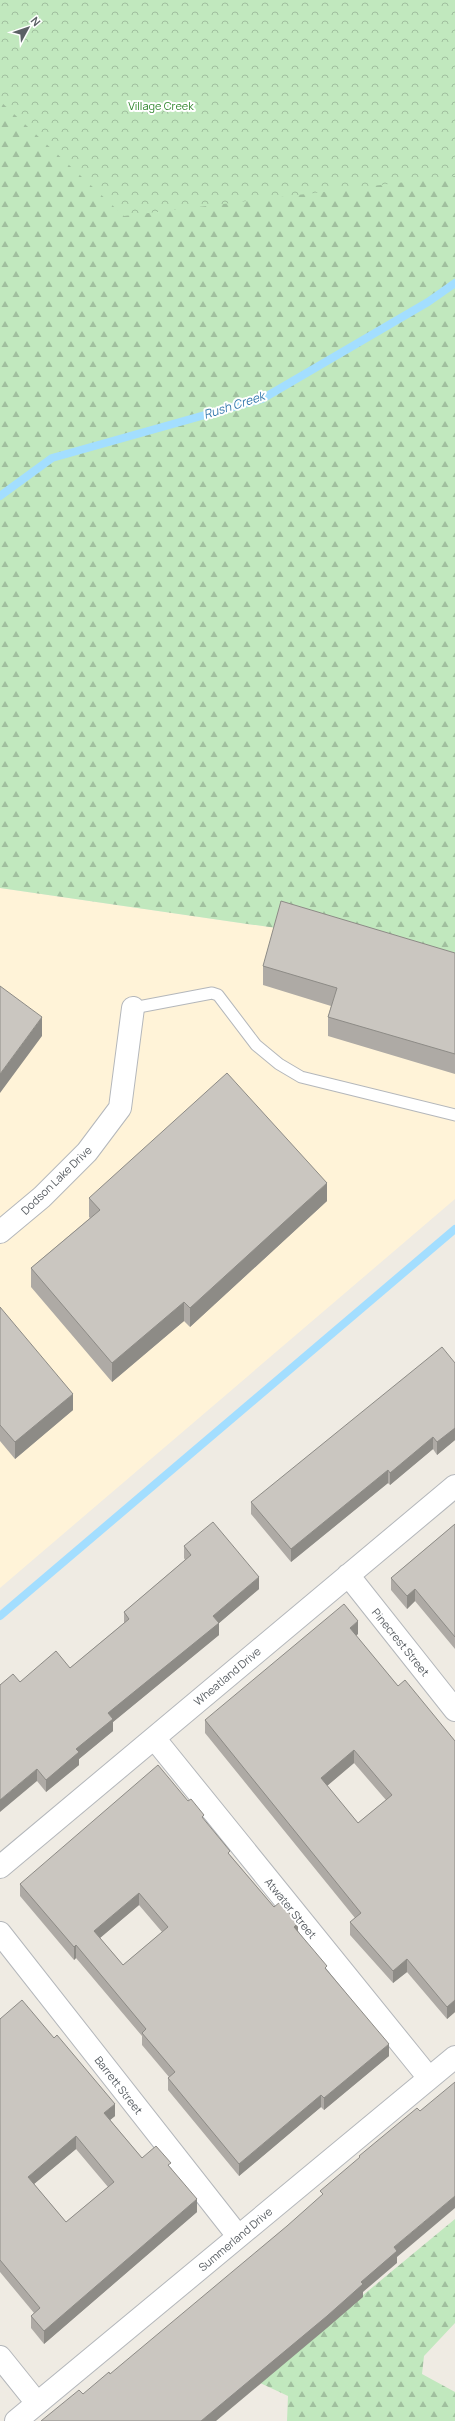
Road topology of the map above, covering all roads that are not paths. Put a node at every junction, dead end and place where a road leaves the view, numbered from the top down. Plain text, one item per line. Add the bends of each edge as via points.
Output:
1 (133, 1008) joint
2 (455, 1115) edge
3 (0, 1232) edge
4 (455, 1486) edge
5 (348, 1575) junction
6 (455, 1710) edge
7 (154, 1738) junction
8 (0, 1868) edge
9 (0, 1934) edge
10 (455, 2057) edge
11 (429, 2078) junction
12 (238, 2236) junction
13 (0, 2357) edge
14 (37, 2403) junction
15 (16, 2421) edge

1 - 2 lane via 212,993 218,995 256,1045 279,1064 301,1077
1 - 3 street, Dodson Lake Drive via 120,1108 86,1152 42,1197
4 - 5 street, Wheatland Drive
5 - 6 street, Pinecrest Street
5 - 7 street, Wheatland Drive
7 - 8 street, Wheatland Drive
7 - 11 street, Atwater Street
9 - 12 street, Barrett Street
10 - 11 street, Summerland Drive
11 - 12 street, Summerland Drive
12 - 14 street, Summerland Drive
13 - 14 street
14 - 15 street, Summerland Drive

